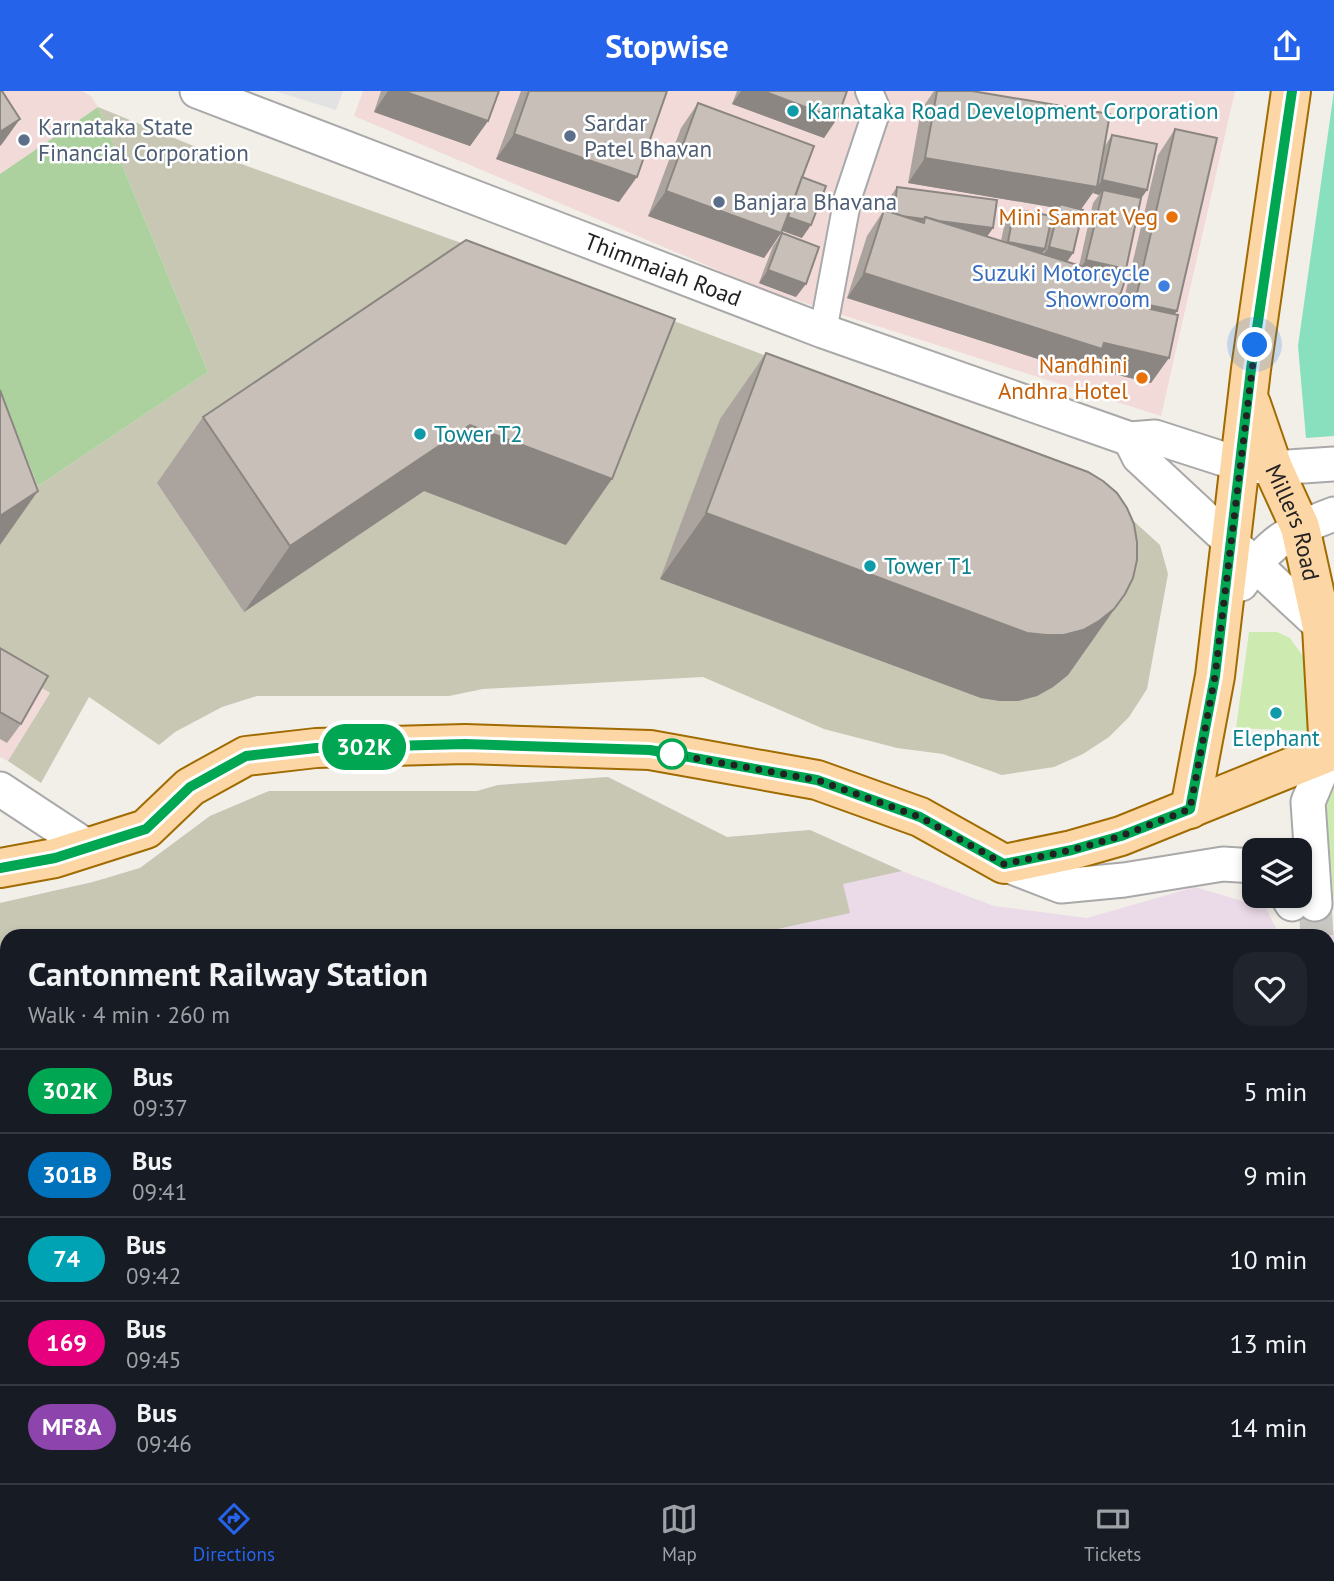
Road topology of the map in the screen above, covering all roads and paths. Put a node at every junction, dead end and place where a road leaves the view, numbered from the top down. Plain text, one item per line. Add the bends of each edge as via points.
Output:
1 (197, 91) edge
2 (869, 91) edge
3 (1292, 91) edge
4 (823, 331) junction
5 (1130, 439) junction
6 (1334, 464) edge
7 (1256, 466) junction
8 (1317, 520) edge
9 (1242, 554) junction
10 (1328, 637) edge
11 (1332, 754) edge
12 (0, 789) edge
13 (1190, 809) junction
14 (1304, 838) edge
15 (88, 847) junction
16 (1004, 864) junction
17 (1242, 865) edge
18 (0, 868) edge

1 - 4 street, Thimmaiah Road
2 - 4 street via 877,110 848,197
3 - 7 main road, Millers Road via 1249,398
4 - 5 street, Thimmaiah Road
5 - 7 street, Thimmaiah Road via 1155,437
5 - 9 street via 1139,457
6 - 7 street
7 - 8 main road, Millers Road
7 - 9 main road
8 - 9 street
8 - 10 main road, Millers Road
9 - 10 street
9 - 13 main road via 1223,613
10 - 11 main road, Millers Road
11 - 13 main road
11 - 14 street via 1308,802
12 - 15 street
13 - 16 main road via 1121,836
15 - 16 main road via 146,829 190,787 246,756 316,748 465,744 650,750 817,780 920,817
15 - 18 main road
16 - 17 street via 1061,886

